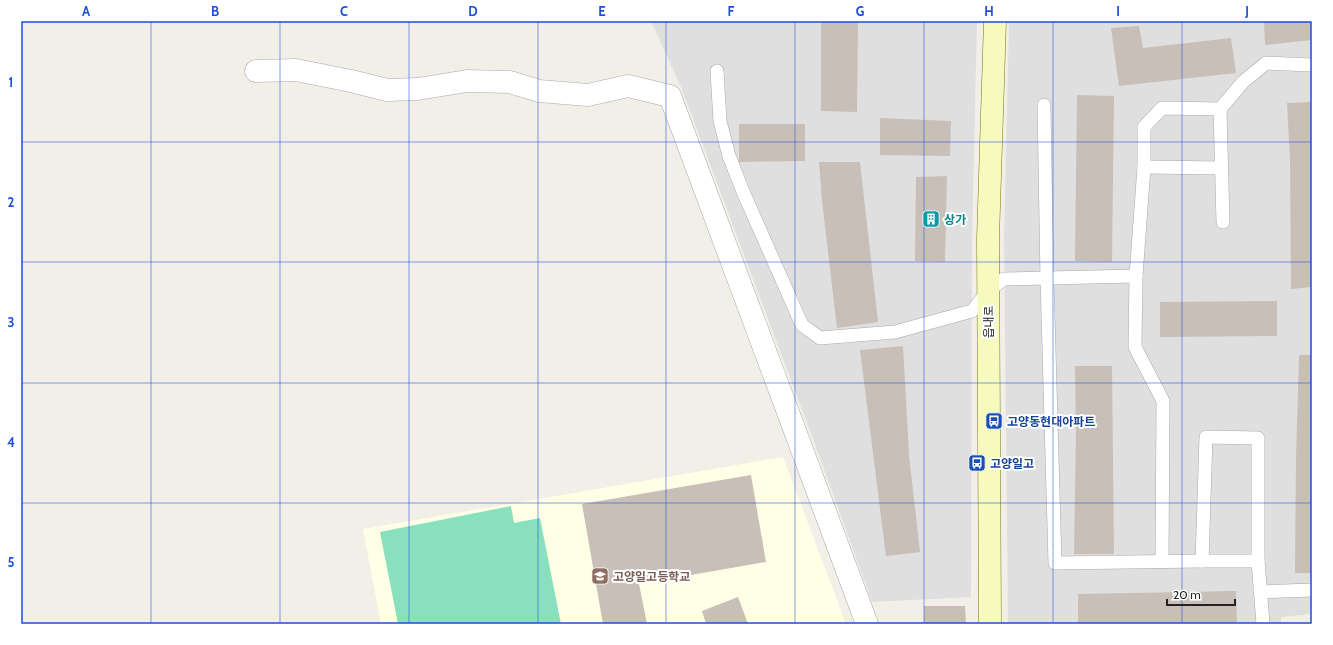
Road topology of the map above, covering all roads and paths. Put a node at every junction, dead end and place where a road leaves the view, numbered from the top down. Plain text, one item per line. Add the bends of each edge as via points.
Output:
1 (995, 21) edge
2 (1312, 65) edge
3 (256, 71) dead end
4 (717, 71) dead end
5 (1044, 105) dead end
6 (1220, 109) junction
7 (1144, 167) junction
8 (1221, 168) junction
9 (1223, 222) dead end
10 (1136, 276) junction
11 (1047, 279) junction
12 (988, 291) junction
13 (1162, 561) junction
14 (1202, 561) junction
15 (1258, 561) junction
16 (1312, 590) edge
17 (1260, 592) junction
18 (867, 624) edge
19 (990, 624) edge
20 (1263, 624) edge

1 - 12 street, 읍내로
2 - 6 lane via 1266,63 1243,82
3 - 18 street via 296,70 387,90 418,89 467,81 510,82 539,91 588,95 628,86 670,96
4 - 12 lane via 720,121 729,156 802,326 820,338 896,332 972,311
5 - 11 lane
6 - 7 lane via 1162,108 1144,127
6 - 8 lane
7 - 8 lane
7 - 10 lane
8 - 9 lane
10 - 11 lane
10 - 13 lane via 1135,348 1163,401
11 - 12 lane via 1004,280
11 - 13 lane via 1055,563
12 - 19 street, 읍내로
13 - 14 lane
14 - 15 lane
14 - 15 lane via 1206,437 1258,438
15 - 17 lane
16 - 17 lane
17 - 20 lane

